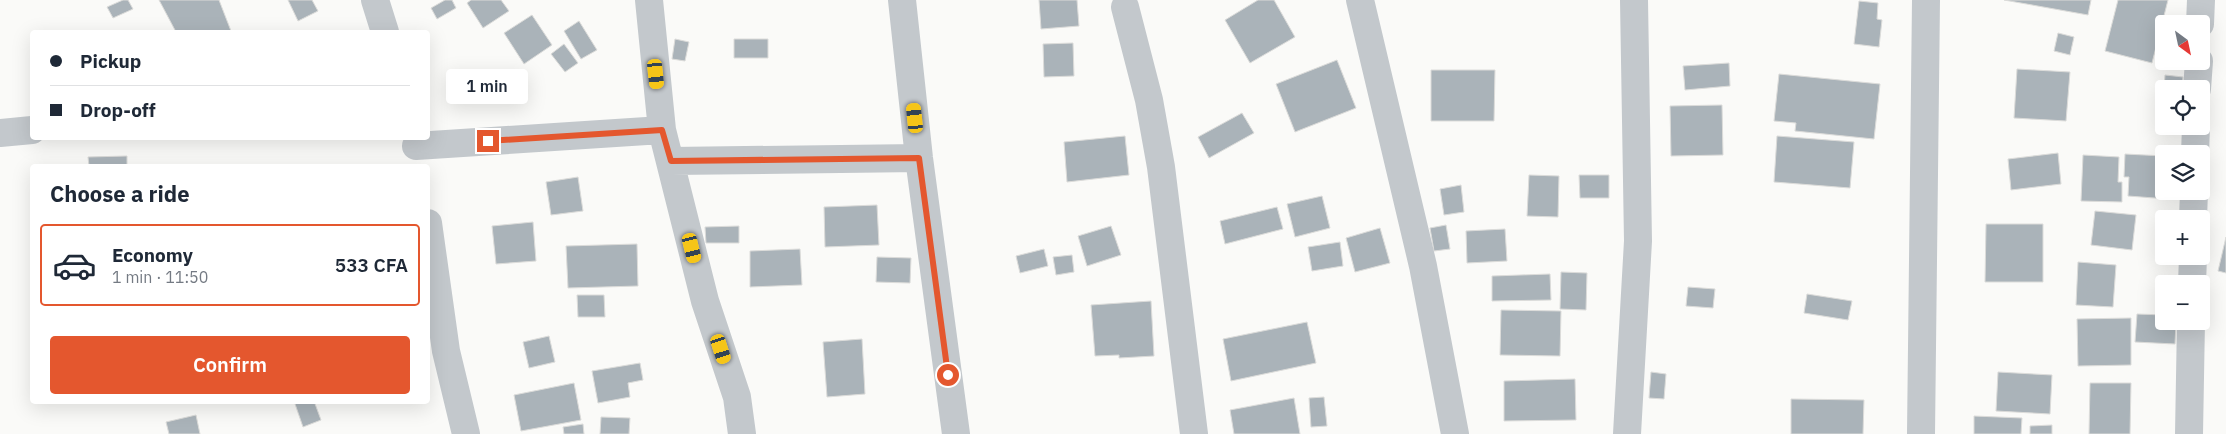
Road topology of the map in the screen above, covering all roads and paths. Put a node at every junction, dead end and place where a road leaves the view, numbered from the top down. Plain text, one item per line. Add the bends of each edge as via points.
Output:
1 (375, 0) edge
2 (649, 0) edge
3 (902, 0) edge
4 (1360, 0) edge
5 (1634, 0) edge
6 (1926, 0) edge
7 (2201, 0) edge
8 (1125, 7) dead end
9 (2200, 15) edge
10 (383, 30) edge
11 (30, 130) edge
12 (662, 130) junction
13 (0, 133) edge
14 (416, 150) edge
15 (919, 158) junction
16 (671, 161) junction
17 (430, 237) edge
18 (2191, 330) edge
19 (466, 434) edge
20 (742, 434) edge
21 (956, 434) edge
22 (1194, 434) edge
23 (1455, 434) edge
24 (1627, 434) edge
25 (1921, 434) edge
26 (2189, 434) edge

1 - 10 street
2 - 12 street
3 - 15 street
4 - 23 street via 1423,266
5 - 24 street via 1638,241
6 - 25 street
7 - 9 street
8 - 22 street via 1149,100 1161,167
11 - 13 street
12 - 14 street
12 - 16 street
15 - 16 street
15 - 21 street
16 - 20 street via 705,300 737,397
17 - 19 street via 446,351
18 - 26 street

